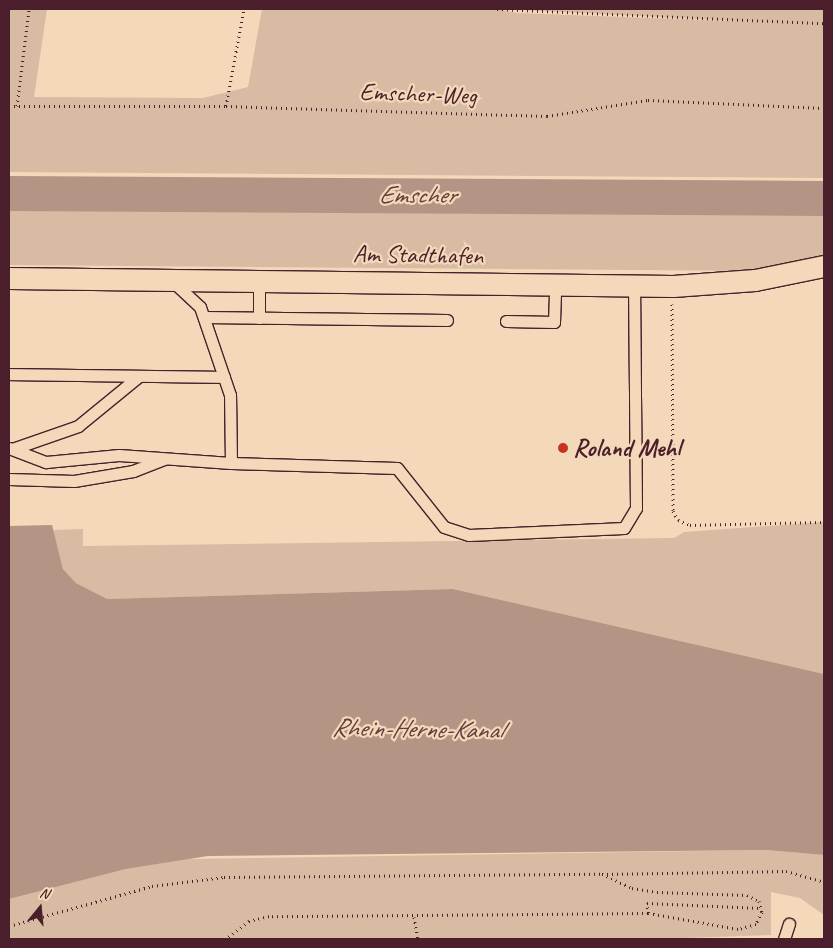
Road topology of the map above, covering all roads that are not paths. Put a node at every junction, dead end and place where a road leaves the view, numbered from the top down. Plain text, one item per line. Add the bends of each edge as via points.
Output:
1 (824, 266) edge
2 (9, 278) edge
3 (169, 278) junction
4 (259, 280) junction
5 (555, 284) junction
6 (634, 286) junction
7 (204, 317) junction
8 (259, 318) junction
9 (447, 320) dead end
10 (506, 321) dead end
11 (9, 374) edge
12 (139, 376) junction
13 (224, 378) junction
14 (12, 448) edge
15 (168, 457) junction
16 (231, 463) junction
17 (9, 479) edge
18 (789, 924) dead end
19 (784, 939) edge

1 - 6 street, Am Stadthafen via 755,280
2 - 3 street, Am Stadthafen
3 - 4 street, Am Stadthafen
3 - 7 lane via 200,307
4 - 5 street, Am Stadthafen
4 - 8 lane
5 - 6 street, Am Stadthafen
5 - 10 lane via 554,322
6 - 16 lane via 636,508 624,528 469,535 444,527 397,468
7 - 8 lane
7 - 13 lane
8 - 9 lane
11 - 12 lane
12 - 13 lane
12 - 14 lane via 78,426
13 - 16 lane via 230,395
14 - 15 lane via 46,462 119,455
15 - 16 lane
15 - 17 lane via 133,471 74,481
18 - 19 lane

